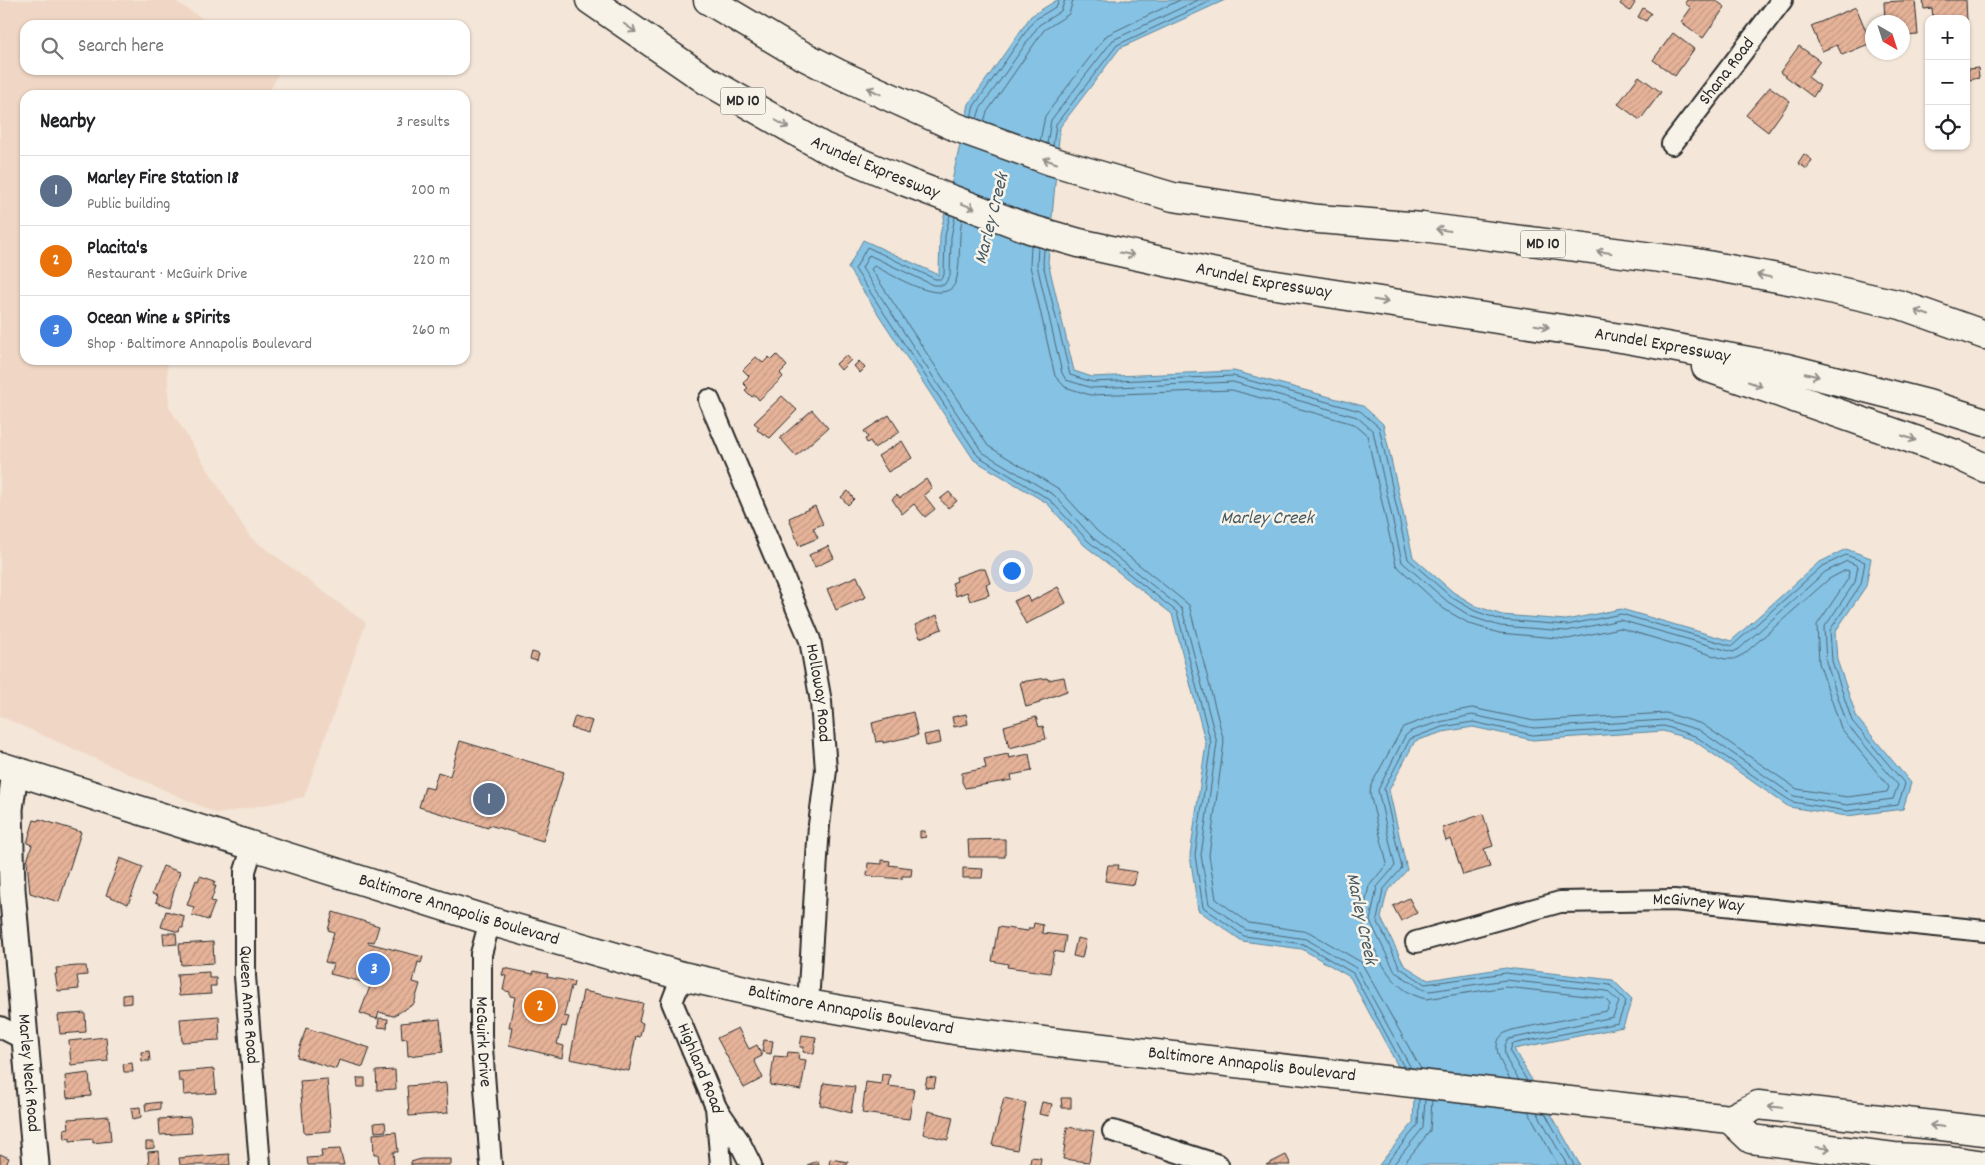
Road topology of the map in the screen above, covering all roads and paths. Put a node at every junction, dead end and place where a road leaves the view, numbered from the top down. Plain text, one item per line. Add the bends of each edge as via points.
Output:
1 (590, 0) edge
2 (708, 0) edge
3 (1782, 0) edge
4 (1672, 144) dead end
5 (1978, 328) edge
6 (1626, 339) junction
7 (709, 400) dead end
8 (1985, 422) edge
9 (1985, 468) edge
10 (8, 769) edge
11 (253, 845) junction
12 (490, 921) junction
13 (1985, 931) edge
14 (1416, 942) dead end
15 (682, 976) junction
16 (808, 1004) junction
17 (0, 1027) edge
18 (24, 1039) junction
19 (716, 1107) junction
20 (1730, 1119) junction
21 (1113, 1131) dead end
22 (1985, 1132) edge
23 (1897, 1161) edge
24 (36, 1165) edge
25 (260, 1165) edge
26 (491, 1165) edge
27 (721, 1165) edge
28 (751, 1165) edge
29 (1218, 1165) edge
30 (1985, 1165) edge

1 -> 6 main road, Arundel Expressway / MD 10 via 706,80 823,147 1030,229 1079,244 1257,282
5 -> 2 main road, MD 10 via 1901,305 1691,262 1422,227 1318,219 1174,197 1096,176 998,143 918,111 792,50
3 - 4 street, Shana Road
6 -> 8 main road, Arundel Expressway / MD 10 via 1787,368
6 -> 9 main road via 1955,454
7 - 16 street, Holloway Road via 810,640 822,702 826,770 818,825
10 - 11 main road, Baltimore Annapolis Boulevard
10 - 18 street, Marley Neck Road via 12,890
11 - 12 main road, Baltimore Annapolis Boulevard
11 - 25 street, Queen Anne Road via 244,871 245,976
12 - 15 main road, Baltimore Annapolis Boulevard
12 - 26 street, McGuirk Drive via 481,954 481,1035
13 - 14 street, McGivney Way via 1674,900 1560,902
15 - 16 main road, Baltimore Annapolis Boulevard
15 - 19 street, Highland Road via 672,1002
16 - 20 main road, Baltimore Annapolis Boulevard via 963,1031
17 - 18 street
18 - 24 street, Marley Neck Road
19 - 27 street, Highland Road
19 - 28 street
22 -> 20 main road via 1758,1105
20 -> 23 main road via 1752,1138
21 - 29 street
23 - 30 main road via 1950,1160

